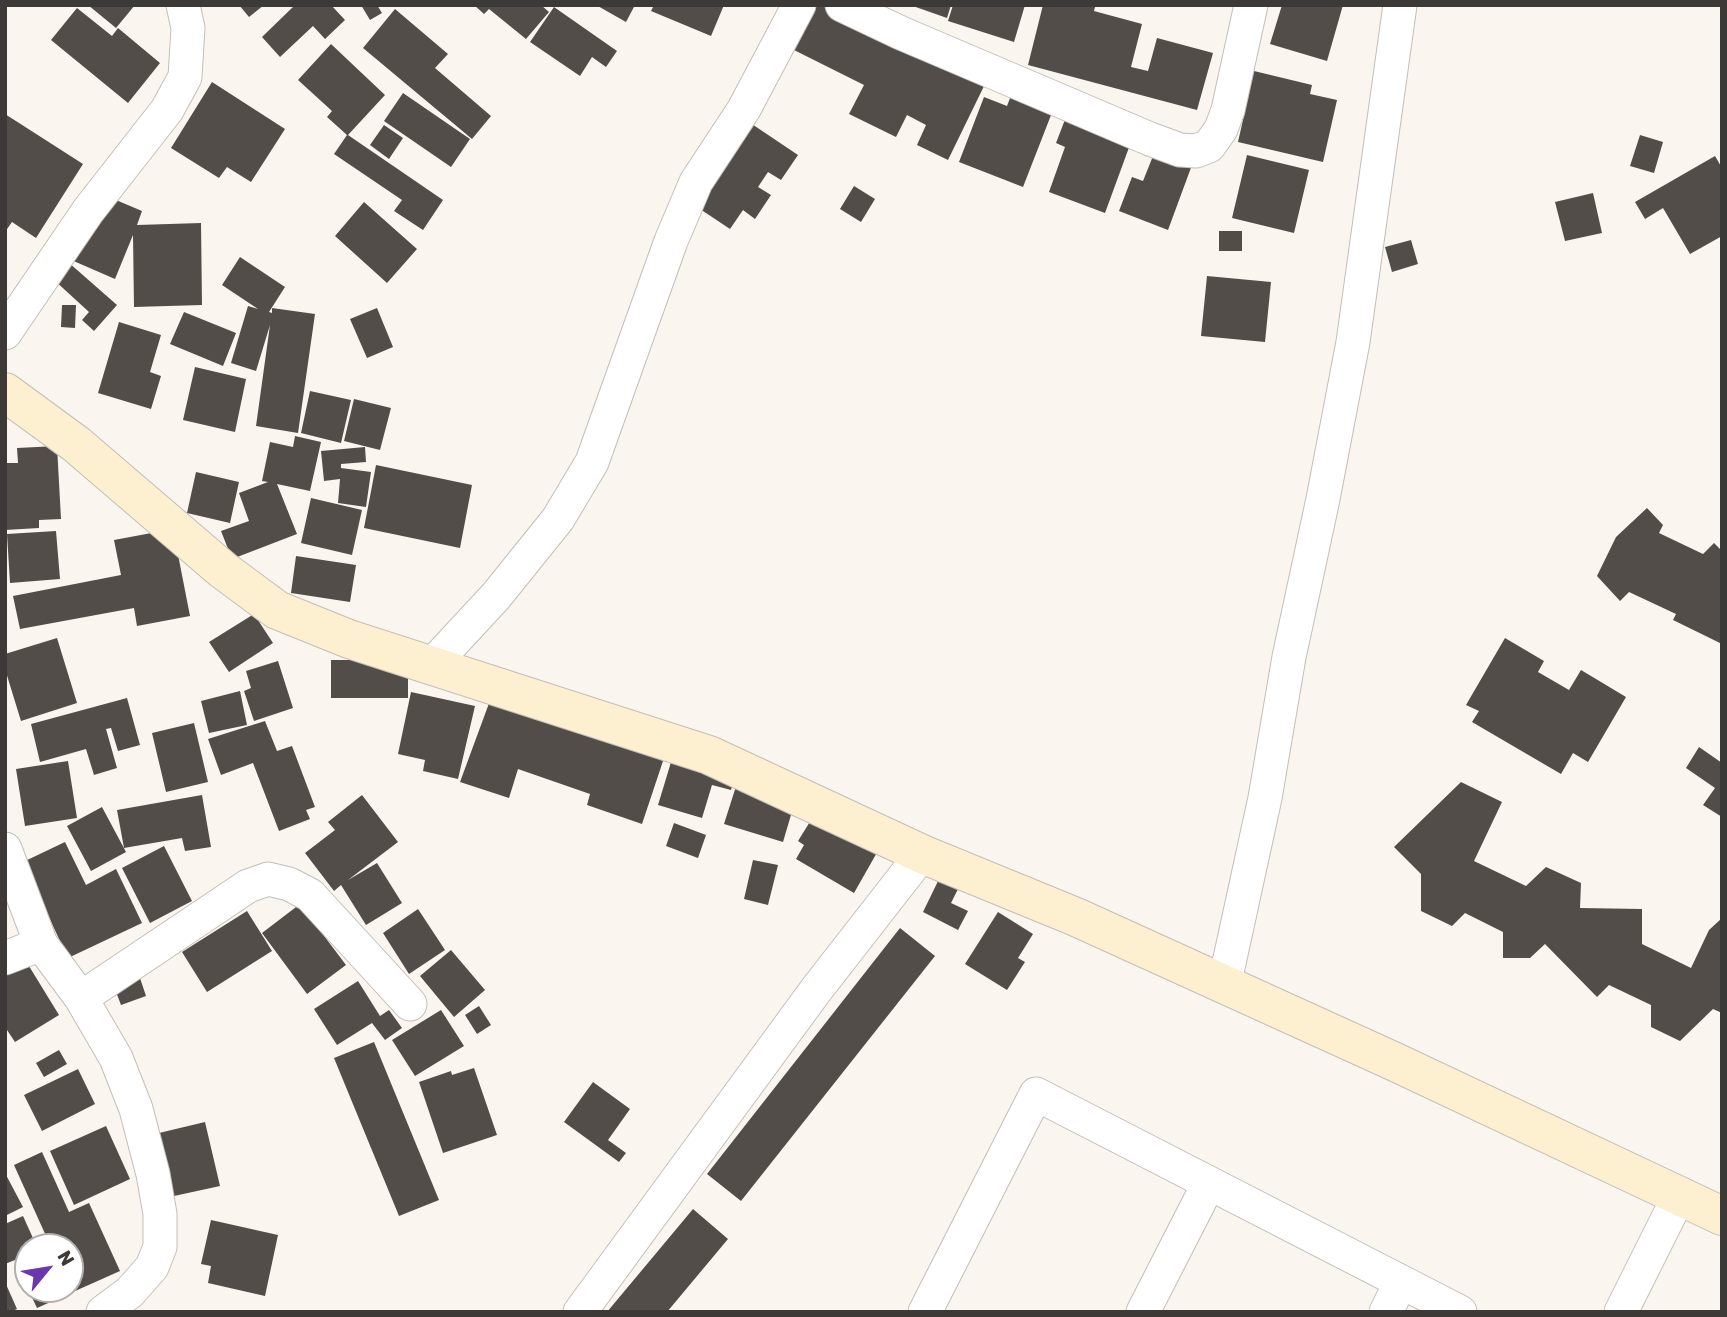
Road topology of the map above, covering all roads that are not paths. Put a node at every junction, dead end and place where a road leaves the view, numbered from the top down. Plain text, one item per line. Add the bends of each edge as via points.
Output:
1 (183, 5) edge
2 (799, 5) edge
3 (842, 5) edge
4 (1251, 5) edge
5 (1401, 5) edge
6 (5, 333) edge
7 (5, 391) edge
8 (432, 665) junction
9 (5, 849) edge
10 (922, 854) junction
11 (41, 944) junction
12 (5, 958) edge
13 (1224, 986) junction
14 (81, 998) junction
15 (410, 1004) dead end
16 (1209, 1183) junction
17 (1679, 1196) junction
18 (1722, 1216) edge
19 (1401, 1282) junction
20 (103, 1312) edge
21 (580, 1312) edge
22 (925, 1312) edge
23 (1143, 1312) edge
24 (1386, 1312) edge
25 (1460, 1312) edge
26 (1620, 1312) edge

1 - 6 street via 185,77 167,110 88,211
2 - 8 street via 744,109 696,182 592,462 558,519
3 - 4 street via 1150,139 1195,152 1209,146 1221,129
5 - 13 street via 1353,342
7 - 8 street via 276,610
8 - 10 street via 709,755
9 - 11 street
10 - 13 street via 1076,917
10 - 21 street via 816,990
11 - 12 street
11 - 14 street
13 - 17 street
14 - 15 street via 248,886 268,879 310,895
14 - 20 street via 116,1058 136,1109 160,1214 160,1247 152,1267 130,1292
16 - 19 street
16 - 22 street via 1036,1094
16 - 23 street
17 - 18 street
17 - 26 street
19 - 24 street
19 - 25 street

